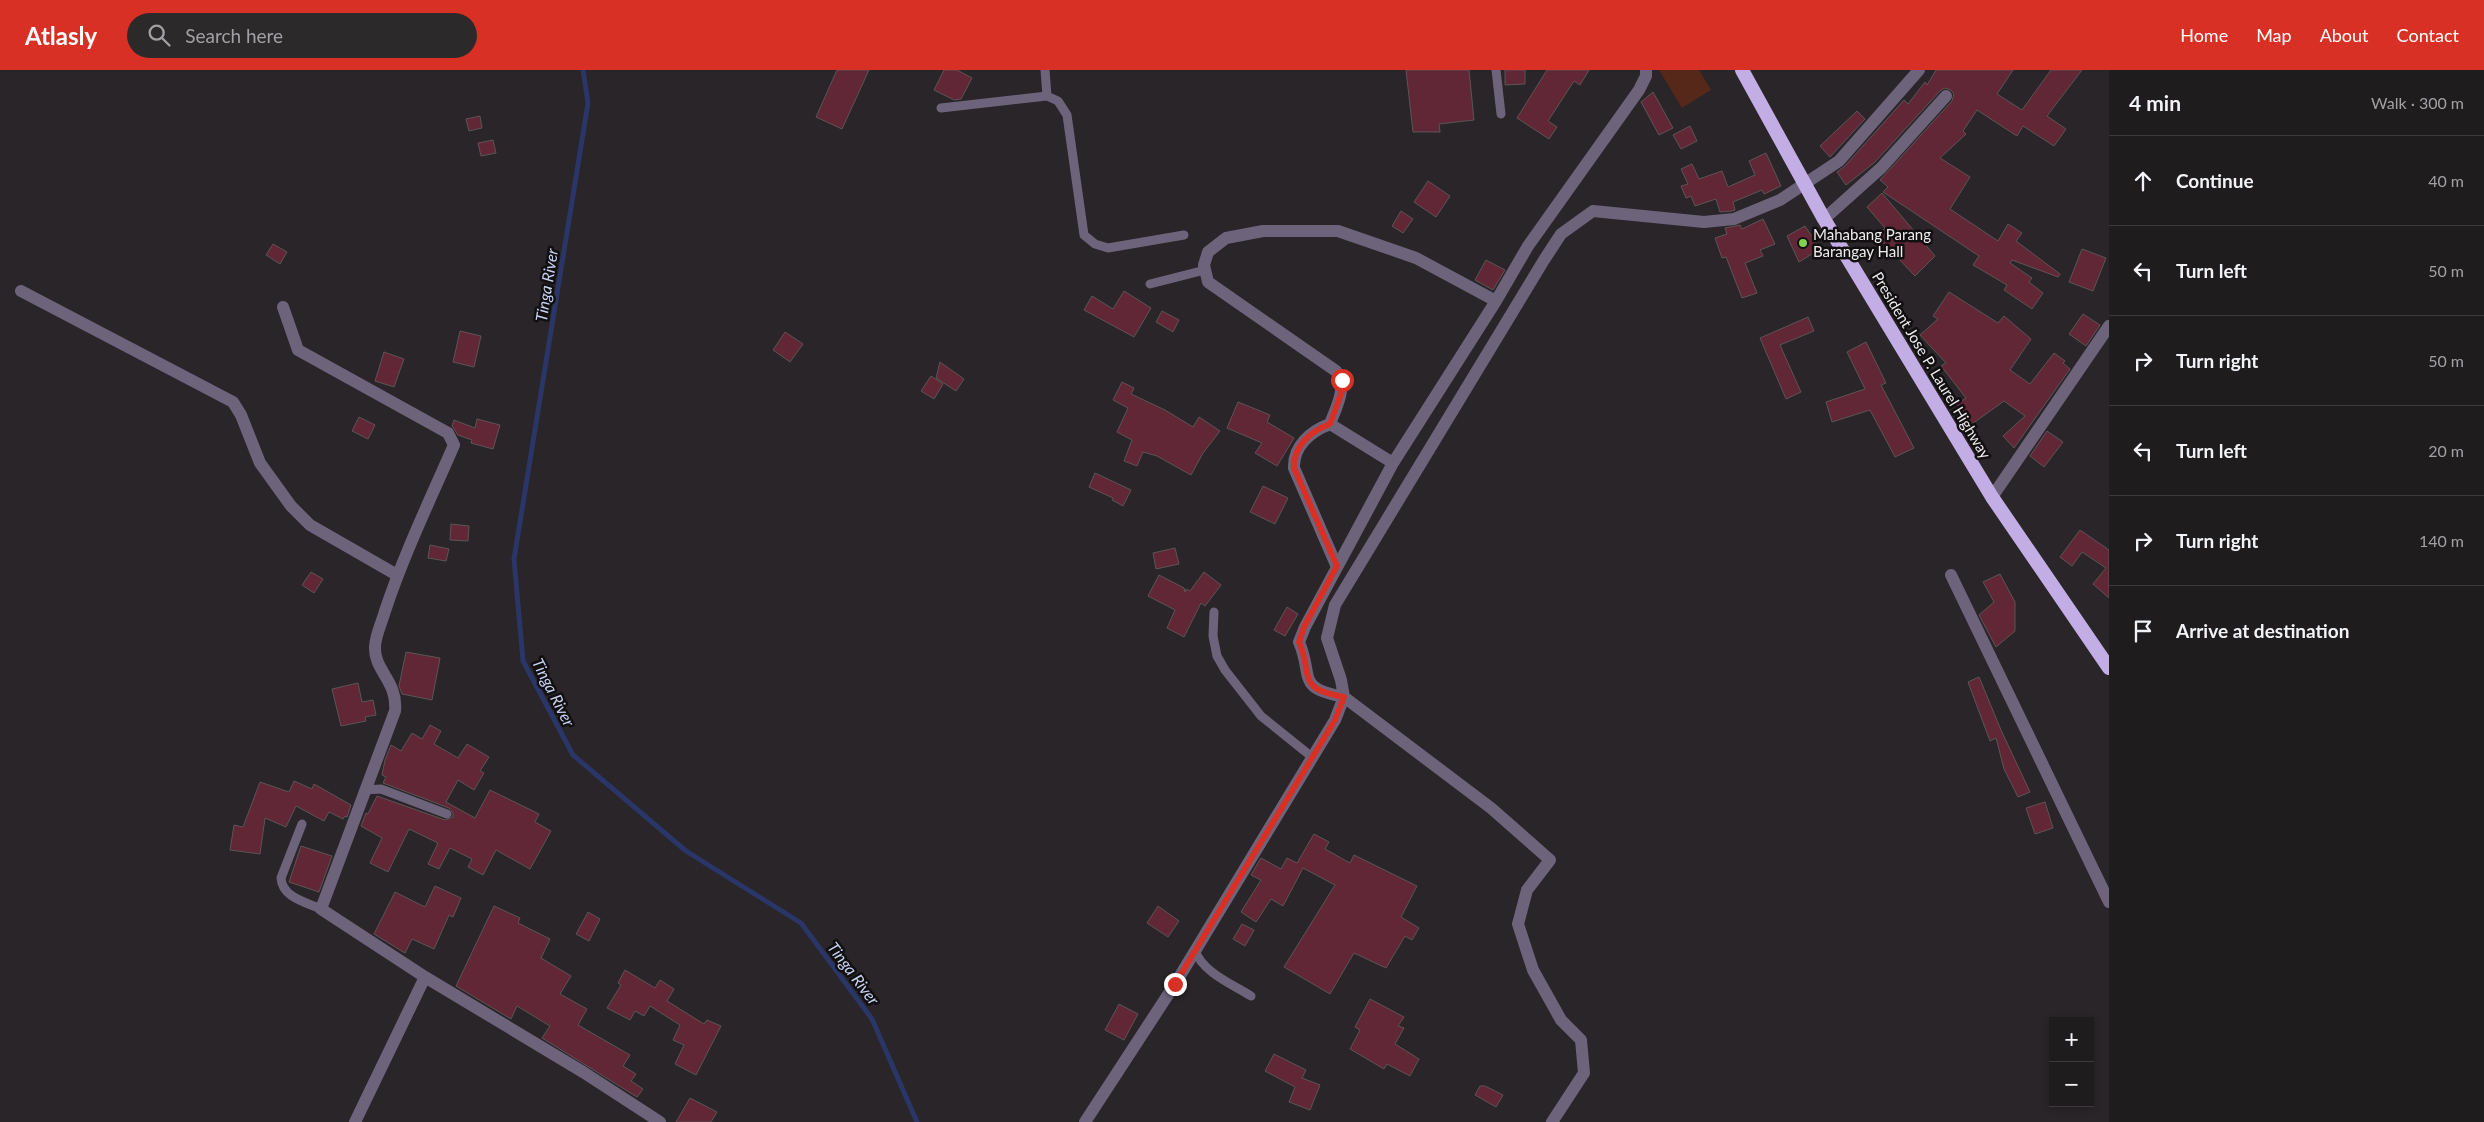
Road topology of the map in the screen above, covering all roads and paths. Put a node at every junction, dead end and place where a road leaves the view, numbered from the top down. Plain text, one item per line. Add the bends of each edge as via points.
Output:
1 (1045, 70) edge
2 (1496, 70) edge
3 (1646, 70) edge
4 (1742, 70) edge
5 (1919, 70) edge
6 (1047, 96) junction
7 (1946, 96) dead end
8 (941, 108) dead end
9 (1501, 114) dead end
10 (1805, 184) junction
11 (1824, 219) junction
12 (1184, 235) dead end
13 (1205, 270) junction
14 (1150, 284) dead end
15 (21, 291) dead end
16 (1496, 301) junction
17 (283, 307) dead end
18 (2109, 326) edge
19 (1330, 424) junction
20 (1393, 463) junction
21 (1992, 496) junction
22 (1337, 566) junction
23 (397, 575) junction
24 (1951, 575) dead end
25 (1214, 612) dead end
26 (2107, 660) edge
27 (1344, 697) junction
28 (1312, 756) junction
29 (364, 790) junction
30 (447, 814) dead end
31 (302, 824) dead end
32 (2109, 902) edge
33 (321, 909) junction
34 (1195, 950) junction
35 (425, 978) junction
36 (1251, 996) dead end
37 (355, 1122) edge
38 (660, 1122) edge
39 (1086, 1122) edge
40 (1552, 1122) edge

1 - 6 lane
2 - 9 lane
3 - 16 street via 1638,90 1528,246
4 - 10 highway, President Jose P. Laurel Highway
5 - 10 street via 1839,161
6 - 8 lane
6 - 12 lane via 1058,102 1067,115 1084,235 1095,244 1108,248
7 - 11 street via 1881,168
10 - 11 highway, President Jose P. Laurel Highway
10 - 27 street via 1780,200 1734,219 1704,222 1593,211 1561,234 1335,605 1327,638
11 - 21 highway, President Jose P. Laurel Highway
13 - 14 lane
13 - 16 street via 1208,252 1226,238 1263,231 1338,231 1416,258
13 - 19 street via 1208,282 1336,372 1342,380 1342,391
15 - 23 street via 233,402 260,463 291,506 310,525
16 - 20 street
17 - 23 street via 298,350 448,433 453,440 454,445
18 - 21 street
19 - 20 street
19 - 22 street via 1315,429 1301,445 1294,458 1294,468
20 - 22 street
21 - 26 highway, President Jose P. Laurel Highway
22 - 27 street via 1299,642 1307,678 1315,688
23 - 29 street via 374,646 376,658 393,687 395,711
24 - 32 street
25 - 28 lane via 1213,636 1217,656 1225,670 1261,716
27 - 28 street via 1335,720
27 - 40 street via 1491,808 1550,860 1526,890 1518,924 1533,970 1562,1020 1581,1040 1584,1073
28 - 34 street
29 - 30 lane via 387,790
29 - 33 street
31 - 33 lane via 280,878 281,887 286,893
33 - 35 street
34 - 36 lane via 1210,970
34 - 39 street
35 - 37 street
35 - 38 street

